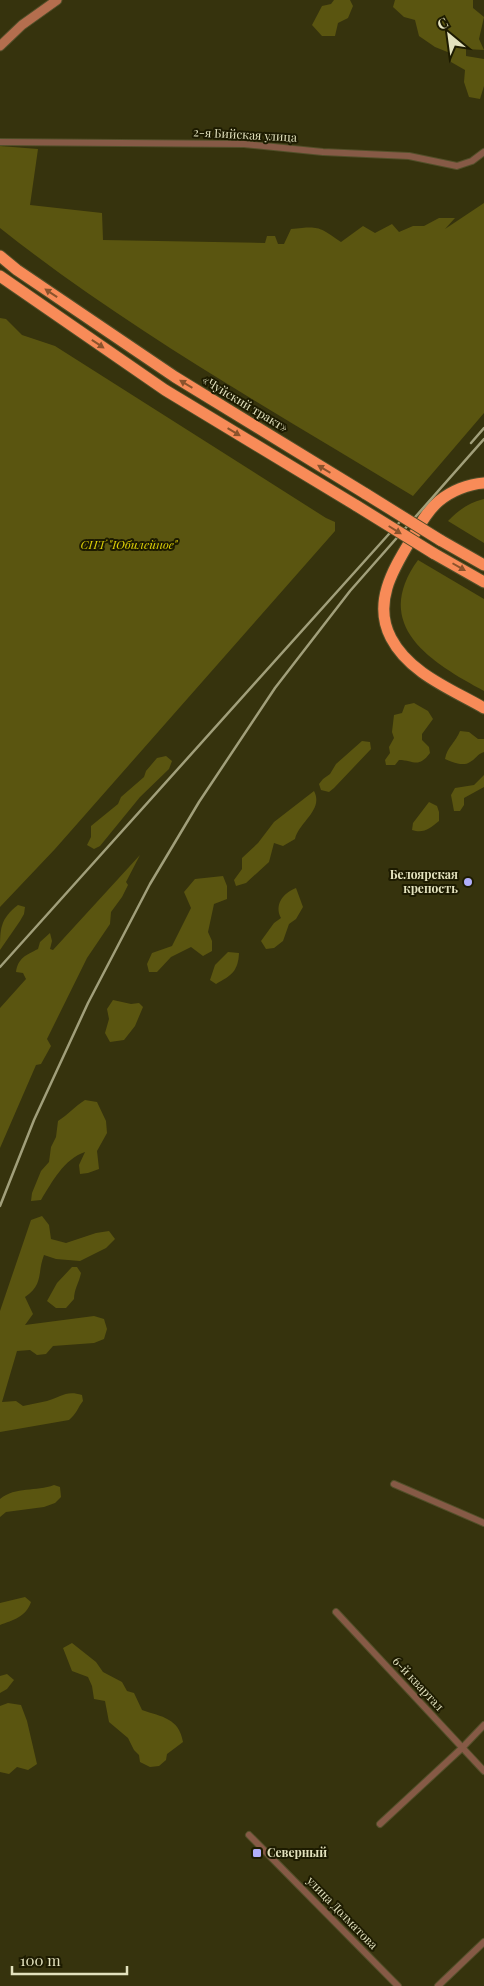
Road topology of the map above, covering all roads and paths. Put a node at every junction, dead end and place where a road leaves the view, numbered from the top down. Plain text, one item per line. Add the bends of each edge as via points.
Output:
1 (57, 0) edge
2 (0, 46) edge
3 (0, 142) edge
4 (484, 152) edge
5 (0, 256) edge
6 (0, 276) edge
7 (484, 483) edge
8 (484, 565) edge
9 (484, 582) edge
10 (484, 708) edge
11 (394, 1484) dead end
12 (484, 1523) edge
13 (336, 1612) dead end
14 (484, 1725) edge
15 (462, 1748) junction
16 (484, 1772) edge
17 (380, 1824) dead end
18 (249, 1835) dead end
19 (484, 1942) edge
20 (398, 1986) edge
21 (438, 1986) edge

1 - 2 street via 22,25
3 - 4 street, 2-я Бийская улица via 244,144 409,156 457,166 472,162
8 -> 5 highway, «Чуйский тракт», bridge via 175,378
6 -> 9 highway, bridge via 165,390
7 - 10 highway via 463,487 429,510 394,569 384,602 386,627 401,654 429,678
11 - 12 street
13 - 15 street, 6-й квартал
14 - 15 street
15 - 16 street, 6-й квартал
15 - 17 street
18 - 20 street, улица Долматова
19 - 21 street

